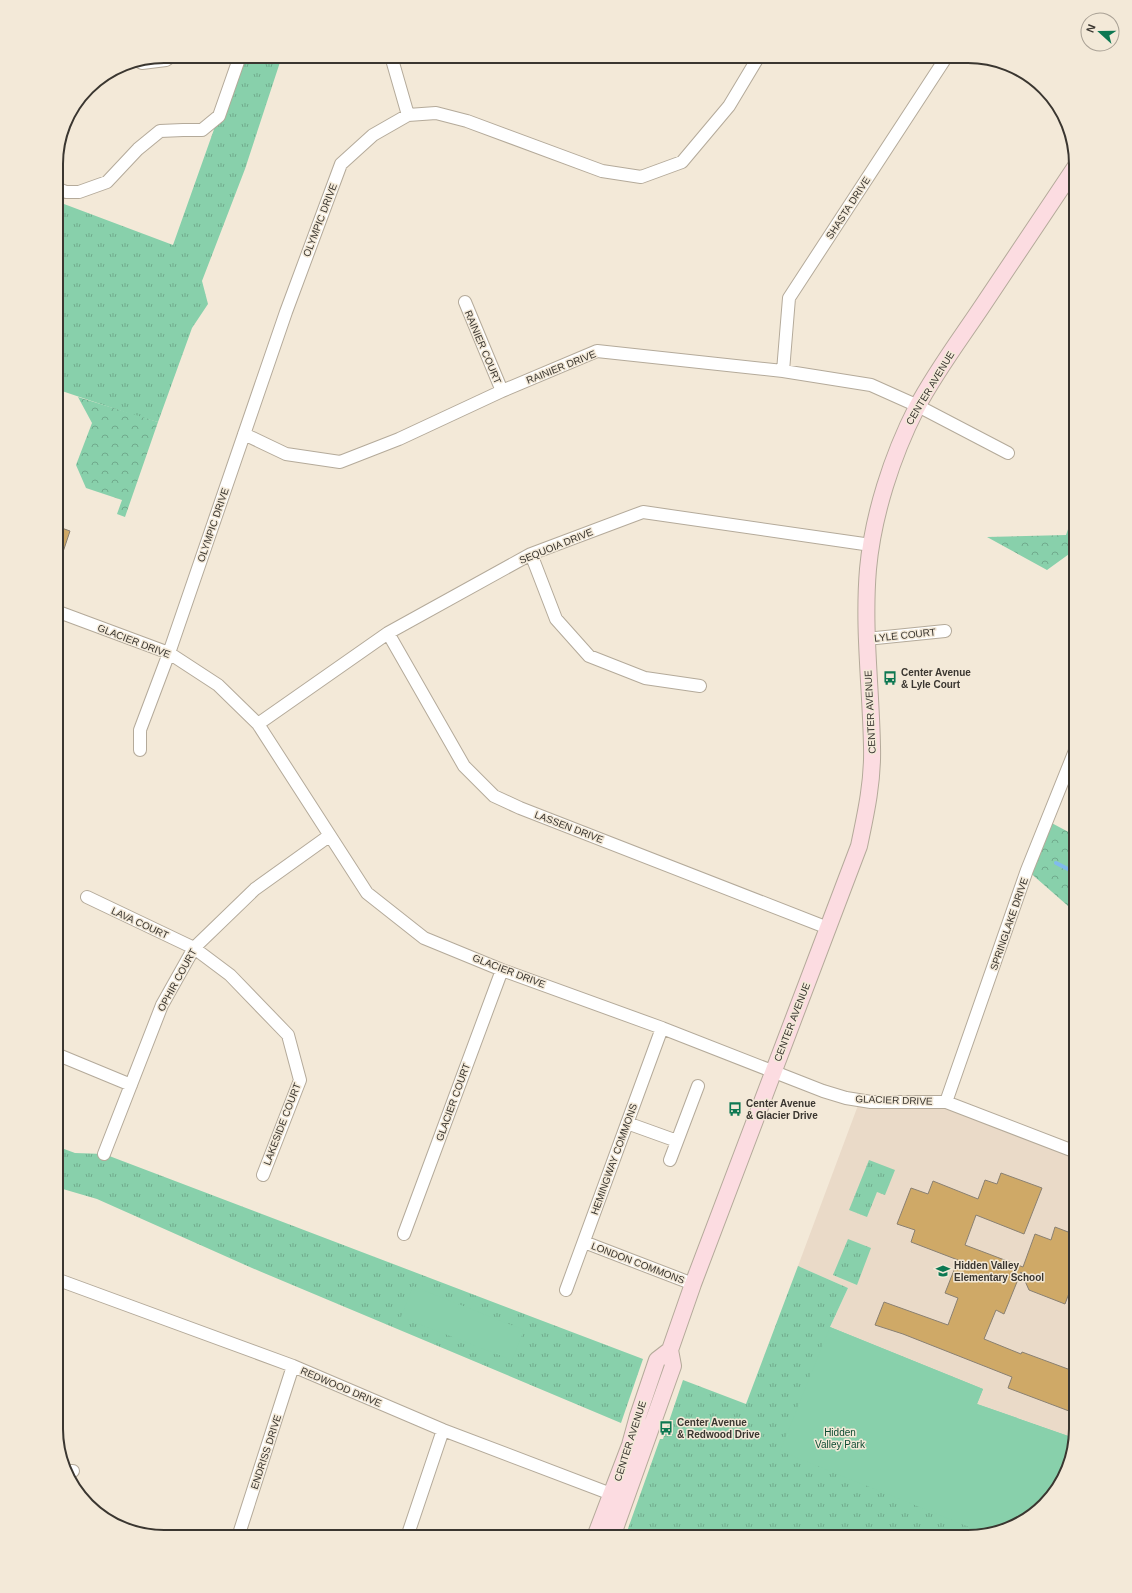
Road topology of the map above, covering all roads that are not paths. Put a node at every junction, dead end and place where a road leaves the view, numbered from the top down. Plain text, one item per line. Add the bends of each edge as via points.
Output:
1 (238, 63) edge
2 (393, 63) edge
3 (755, 63) edge
4 (942, 63) edge
5 (408, 115) junction
6 (1069, 176) edge
7 (63, 191) edge
8 (465, 302) dead end
9 (783, 370) junction
10 (502, 391) junction
11 (918, 406) junction
12 (244, 434) junction
13 (1008, 453) dead end
14 (871, 545) junction
15 (531, 554) junction
16 (63, 614) edge
17 (945, 631) dead end
18 (388, 633) junction
19 (866, 639) junction
20 (169, 653) junction
21 (700, 686) dead end
22 (258, 724) junction
23 (140, 750) dead end
24 (1069, 777) edge
25 (329, 836) junction
26 (87, 897) dead end
27 (828, 928) junction
28 (194, 948) junction
29 (502, 970) junction
30 (662, 1028) junction
31 (63, 1057) edge
32 (773, 1072) junction
33 (131, 1086) junction
34 (698, 1086) dead end
35 (946, 1102) junction
36 (627, 1123) junction
37 (677, 1141) junction
38 (1069, 1148) edge
39 (104, 1154) dead end
40 (670, 1160) dead end
41 (263, 1175) dead end
42 (404, 1234) dead end
43 (584, 1242) junction
44 (63, 1282) edge
45 (693, 1284) junction
46 (566, 1290) dead end
47 (293, 1366) junction
48 (443, 1430) junction
49 (619, 1497) junction
50 (240, 1530) edge
51 (409, 1530) edge
52 (599, 1530) edge
53 (613, 1530) edge

1 - 7 street via 219,116 202,130 160,131 138,149 107,182 79,192
2 - 5 street
3 - 5 street, OLYMPIC DRIVE via 729,106 682,162 641,177 602,171 467,121 436,113
4 - 9 street, SHASTA DRIVE via 789,298
5 - 12 street, OLYMPIC DRIVE via 373,135 341,164
6 - 11 street, CENTER AVENUE via 937,373
8 - 10 street, RAINIER COURT
9 - 10 street, RAINIER DRIVE via 596,351
9 - 11 street, RAINIER DRIVE via 871,385
10 - 12 street, RAINIER DRIVE via 399,439 340,462 286,454
11 - 13 street, RAINIER DRIVE
11 - 14 street, CENTER AVENUE via 892,465
12 - 20 street, OLYMPIC DRIVE
14 - 15 street, SEQUOIA DRIVE via 643,512
14 - 19 street, CENTER AVENUE
15 - 18 street, SEQUOIA DRIVE
15 - 21 street via 556,619 590,656 645,678
16 - 20 street, GLACIER DRIVE
17 - 19 street, LYLE COURT
18 - 22 street, SEQUOIA DRIVE
18 - 27 street, LASSEN DRIVE via 464,766 494,796
19 - 27 street, CENTER AVENUE via 872,749 869,801 859,846
20 - 22 street, GLACIER DRIVE via 218,684
20 - 23 street, OLYMPIC DRIVE via 140,730
22 - 25 street, GLACIER DRIVE
24 - 35 street, SPRINGLAKE DRIVE via 1030,863
25 - 28 street, OPHIR COURT via 255,889
25 - 29 street, GLACIER DRIVE via 367,893 424,938
26 - 28 street, LAVA COURT
27 - 32 street, CENTER AVENUE
28 - 33 street, OPHIR COURT via 162,1005
28 - 41 street, LAKESIDE COURT via 230,975 288,1035 300,1080
29 - 30 street, GLACIER DRIVE
29 - 42 street, GLACIER COURT
30 - 32 street, GLACIER DRIVE
30 - 36 street, HEMINGWAY COMMONS
31 - 33 street
32 - 35 street, GLACIER DRIVE via 846,1098 871,1102
32 - 45 street, CENTER AVENUE
33 - 39 street, OPHIR COURT
34 - 37 street
35 - 38 street, GLACIER DRIVE
36 - 37 street
36 - 43 street, HEMINGWAY COMMONS
37 - 40 street
43 - 45 street, LONDON COMMONS
43 - 46 street, HEMINGWAY COMMONS
44 - 47 street, REDWOOD DRIVE
45 - 49 street, CENTER AVENUE via 670,1350 672,1366
47 - 48 street, REDWOOD DRIVE
47 - 50 street, ENDRISS DRIVE
48 - 49 street, REDWOOD DRIVE
48 - 51 street
49 - 52 street, CENTER AVENUE
49 - 53 street, CENTER AVENUE

